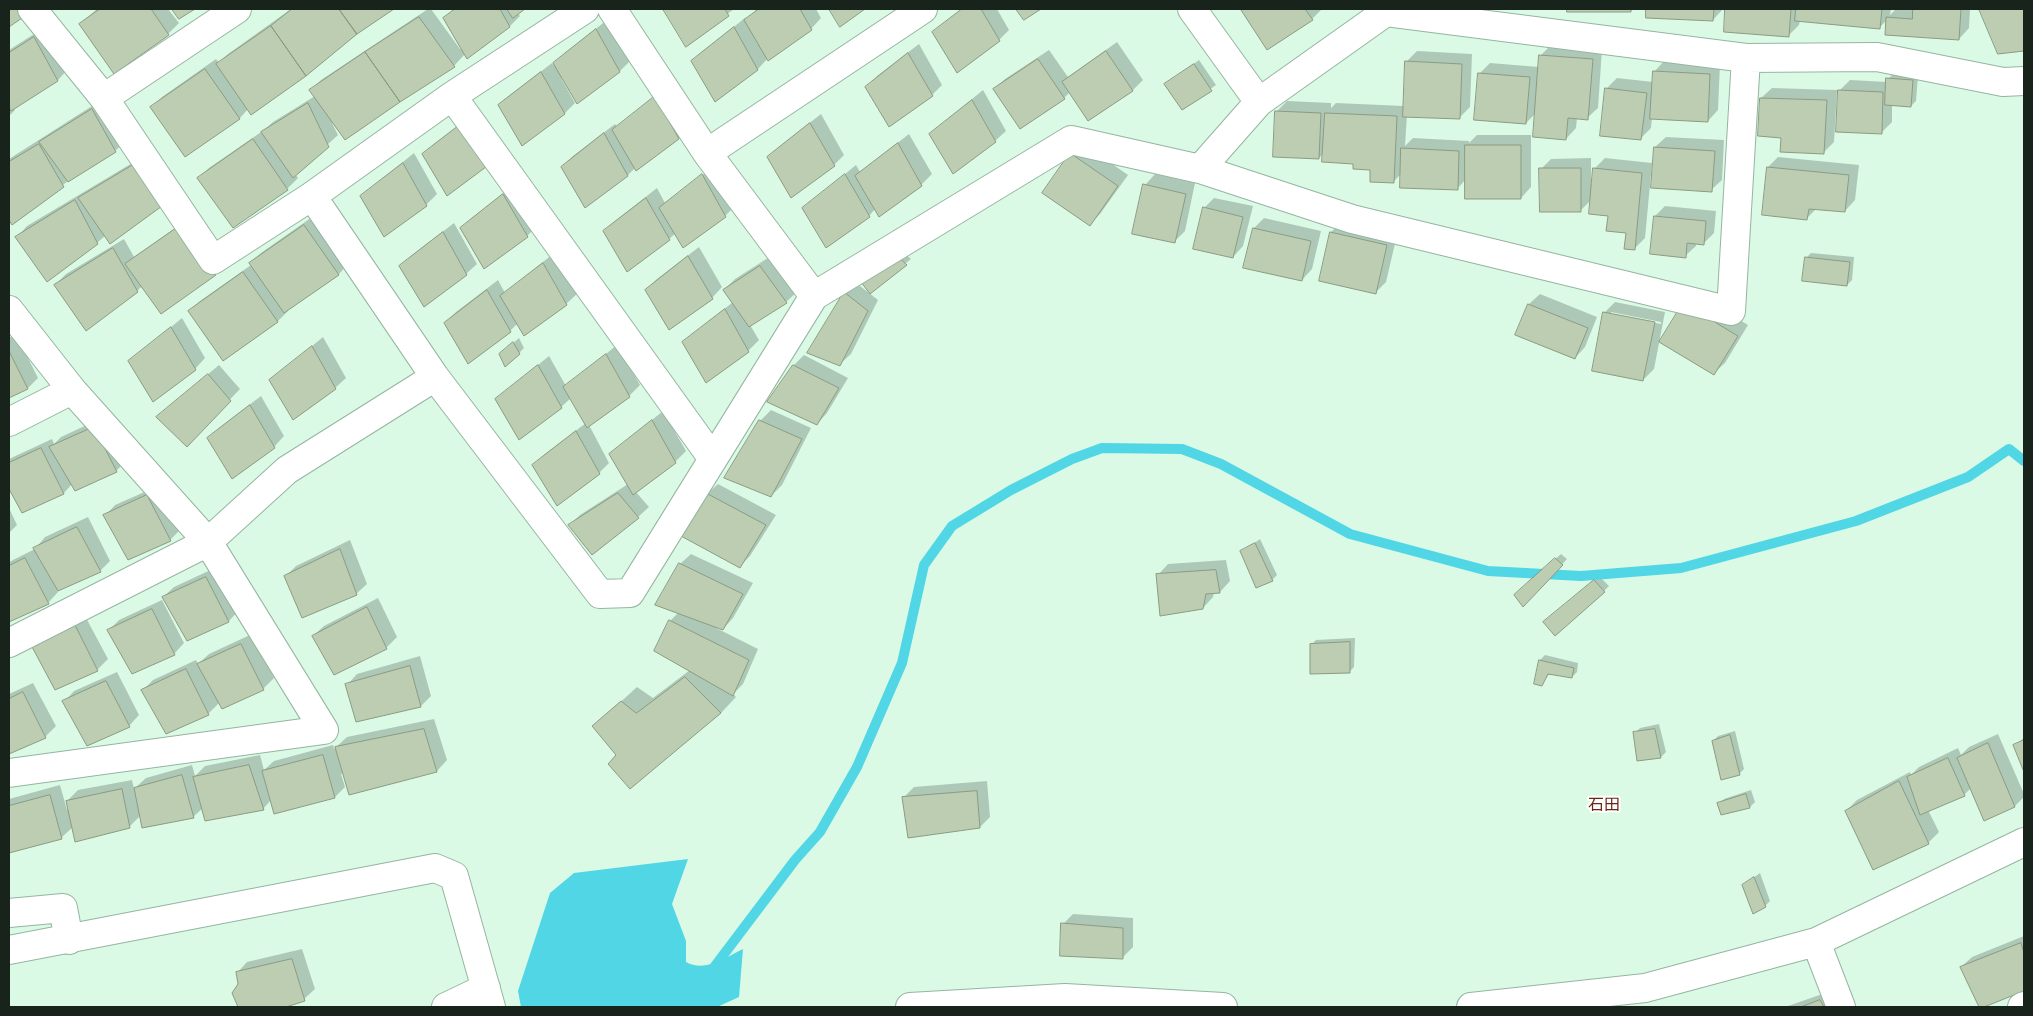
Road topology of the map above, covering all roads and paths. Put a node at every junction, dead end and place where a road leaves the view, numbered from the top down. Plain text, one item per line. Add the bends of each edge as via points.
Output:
1 (32, 9) edge
2 (237, 9) edge
3 (585, 9) edge
4 (612, 9) edge
5 (922, 9) edge
6 (1192, 9) edge
7 (1388, 10) edge
8 (1746, 58) junction
9 (2024, 81) edge
10 (452, 96) junction
11 (104, 98) junction
12 (1259, 102) junction
13 (707, 153) junction
14 (1200, 169) junction
15 (312, 196) junction
16 (814, 296) junction
17 (9, 310) edge
18 (435, 376) junction
19 (72, 390) junction
20 (9, 422) edge
21 (713, 460) junction
22 (208, 542) junction
23 (9, 643) edge
24 (9, 773) edge
25 (2024, 842) edge
26 (9, 913) edge
27 (69, 940) junction
28 (1816, 942) junction
29 (9, 950) edge
30 (1652, 996) edge
31 (488, 998) edge
32 (446, 1007) edge
33 (910, 1007) edge
34 (1223, 1007) edge
35 (1471, 1007) edge
36 (1842, 1007) edge

1 - 11 street
2 - 11 street
3 - 10 street
4 - 13 street
5 - 13 street
6 - 12 street
7 - 8 street
7 - 12 street
8 - 9 street via 1877,57 2003,82
8 - 14 street via 1731,311 1352,219
10 - 15 street
10 - 21 street
11 - 15 street via 213,260
12 - 14 street
13 - 16 street
14 - 16 street via 1071,140
15 - 18 street
16 - 21 street
17 - 19 street
18 - 21 street via 600,594 630,593
18 - 22 street via 287,470
19 - 20 street
19 - 22 street
22 - 23 street
22 - 24 street via 324,730
25 - 28 street
26 - 27 street via 63,908
27 - 29 street
27 - 31 street via 435,868 454,876
28 - 30 street
28 - 36 street
30 - 35 street via 1645,988
31 - 32 street
33 - 34 street via 1065,998

